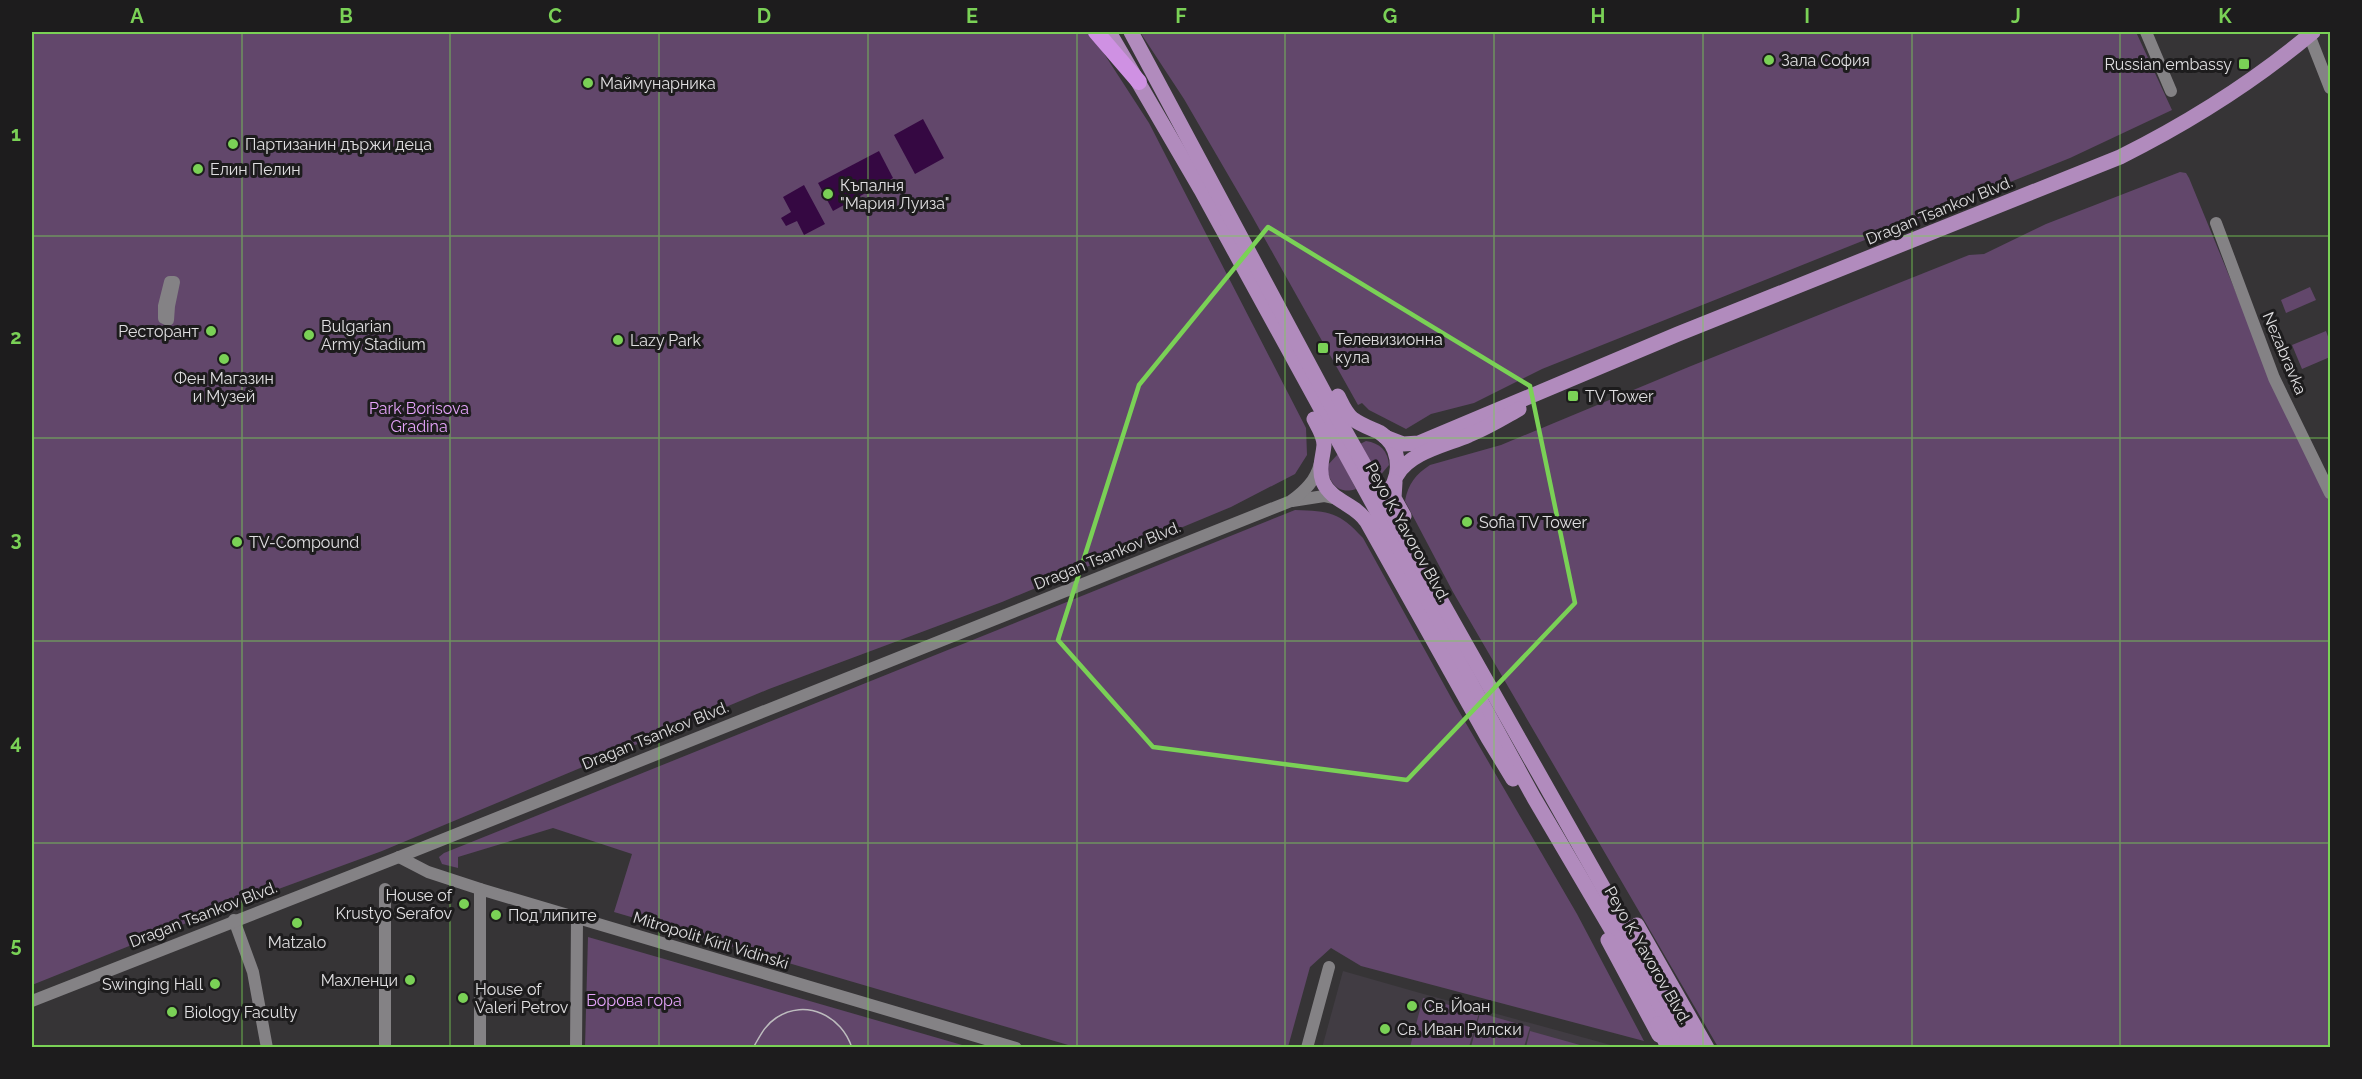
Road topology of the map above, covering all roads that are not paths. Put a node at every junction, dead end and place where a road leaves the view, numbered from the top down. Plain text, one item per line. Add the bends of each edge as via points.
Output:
1 (1096, 32) edge
2 (1109, 32) edge
3 (1131, 32) edge
4 (2146, 32) edge
5 (2310, 33) edge
6 (2328, 70) edge
7 (1139, 82) junction
8 (2331, 88) edge
9 (2171, 91) dead end
10 (1181, 140) junction
11 (2216, 223) dead end
12 (1558, 385) junction
13 (1379, 433) junction
14 (1324, 452) junction
15 (1393, 484) junction
16 (2331, 494) edge
17 (1291, 501) junction
18 (1344, 502) junction
19 (1589, 844) junction
20 (399, 857) junction
21 (1563, 859) junction
22 (385, 889) dead end
23 (480, 889) junction
24 (577, 918) junction
25 (234, 920) junction
26 (1624, 936) junction
27 (1329, 967) dead end
28 (32, 1001) edge
29 (267, 1047) edge
30 (385, 1047) edge
31 (480, 1047) edge
32 (576, 1047) edge
33 (1016, 1047) edge
34 (1306, 1047) edge
35 (1667, 1047) edge
36 (1681, 1047) edge
37 (1694, 1047) edge
38 (1707, 1047) edge

1 - 7 highway
2 - 7 main road, Peyo K. Yavorov Blvd.
3 - 10 main road, Peyo K. Yavorov Blvd.
4 - 9 street
5 - 6 street
5 - 12 main road, Dragan Tsankov Blvd. via 2183,124 2120,157
6 - 8 street
7 - 10 main road, Peyo K. Yavorov Blvd.
10 - 13 main road via 1206,158 1248,227 1345,409 1355,421
10 - 14 main road via 1183,172 1322,434
10 - 26 main road, Peyo K. Yavorov Blvd. via 1534,798
11 - 16 street, Nezabravka via 2274,378
12 - 13 main road, Dragan Tsankov Blvd. via 1419,443 1403,444
12 - 15 main road, Dragan Tsankov Blvd. via 1501,419 1414,458 1400,469
13 - 14 main road via 1351,428 1340,432
13 - 15 main road via 1396,453
14 - 17 street, Dragan Tsankov Blvd. via 1315,478
14 - 18 main road via 1324,484
15 - 18 main road via 1377,501 1365,505
15 - 19 main road via 1395,500
17 - 18 street, Dragan Tsankov Blvd. via 1324,496
17 - 20 street, Dragan Tsankov Blvd.
18 - 21 main road via 1367,522 1488,738
19 - 26 main road
19 - 38 main road
20 - 23 street, Mitropolit Kiril Vidinski via 428,872
20 - 25 street, Dragan Tsankov Blvd.
21 - 26 main road
21 - 35 main road
22 - 30 street
23 - 24 street, Mitropolit Kiril Vidinski
23 - 31 street
24 - 32 street
24 - 33 street, Mitropolit Kiril Vidinski
25 - 28 street, Dragan Tsankov Blvd.
25 - 29 street via 253,972
26 - 35 main road
26 - 36 main road, Peyo K. Yavorov Blvd.
26 - 37 main road, Peyo K. Yavorov Blvd.
26 - 38 main road
27 - 34 street

